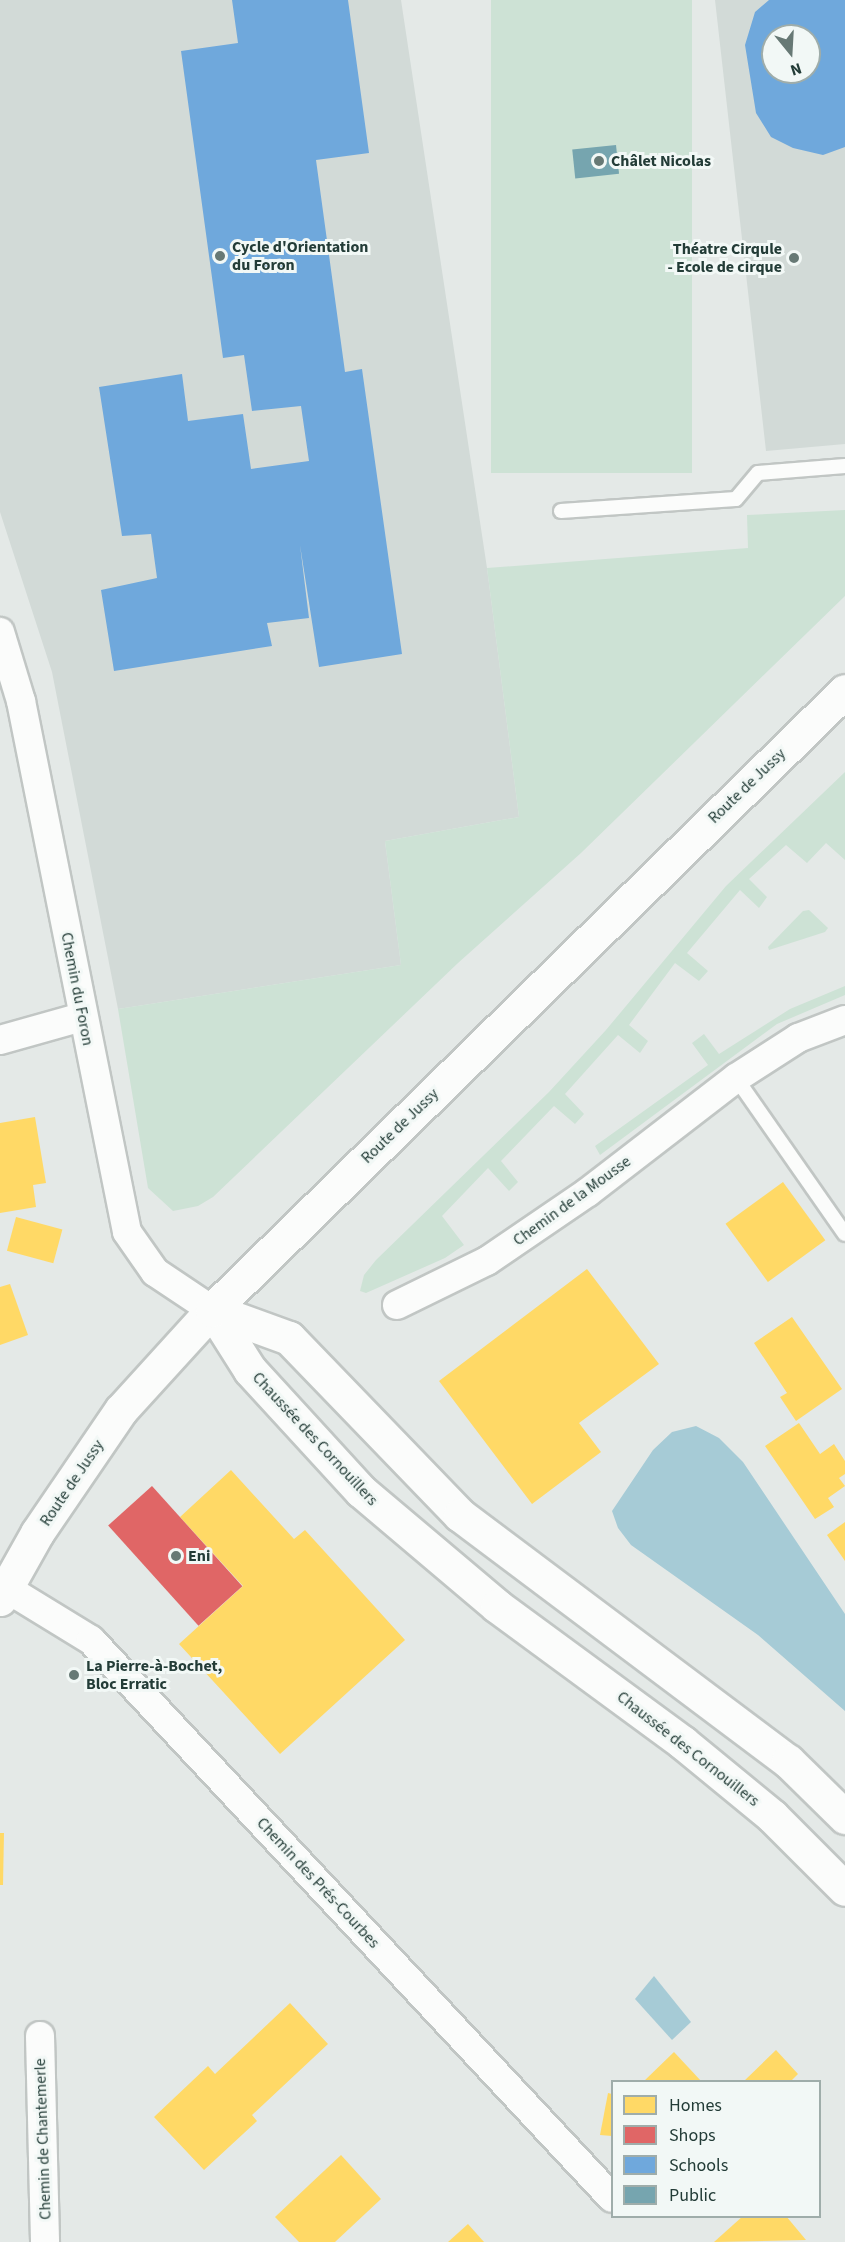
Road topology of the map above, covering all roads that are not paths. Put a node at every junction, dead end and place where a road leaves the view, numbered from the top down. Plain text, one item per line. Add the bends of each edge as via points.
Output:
1 (845, 466) edge
2 (561, 511) dead end
3 (0, 632) edge
4 (845, 691) edge
5 (82, 1017) junction
6 (845, 1020) edge
7 (0, 1040) edge
8 (736, 1078) junction
9 (845, 1234) edge
10 (397, 1305) dead end
11 (212, 1310) junction
12 (2, 1591) edge
13 (845, 1816) edge
14 (845, 1889) edge
15 (40, 2036) dead end
16 (611, 2197) edge
17 (45, 2242) edge

1 - 2 lane via 758,473 736,499
3 - 5 street, Chemin du Foron via 21,701
4 - 11 street, Route de Jussy
5 - 7 street
5 - 11 street, Chemin du Foron via 127,1232 155,1272
6 - 8 street, Chemin de la Mousse via 798,1038
8 - 9 lane
8 - 10 street, Chemin de la Mousse via 557,1215 487,1261
11 - 12 street, Route de Jussy via 121,1410
11 - 13 street via 289,1338 460,1515 788,1761
11 - 14 street, Chaussée des Cornouillers via 250,1370 361,1491 497,1606 682,1742 772,1816
12 - 16 street, Chemin des Prés-Courbes via 91,1640
15 - 17 street, Chemin de Chantemerle

